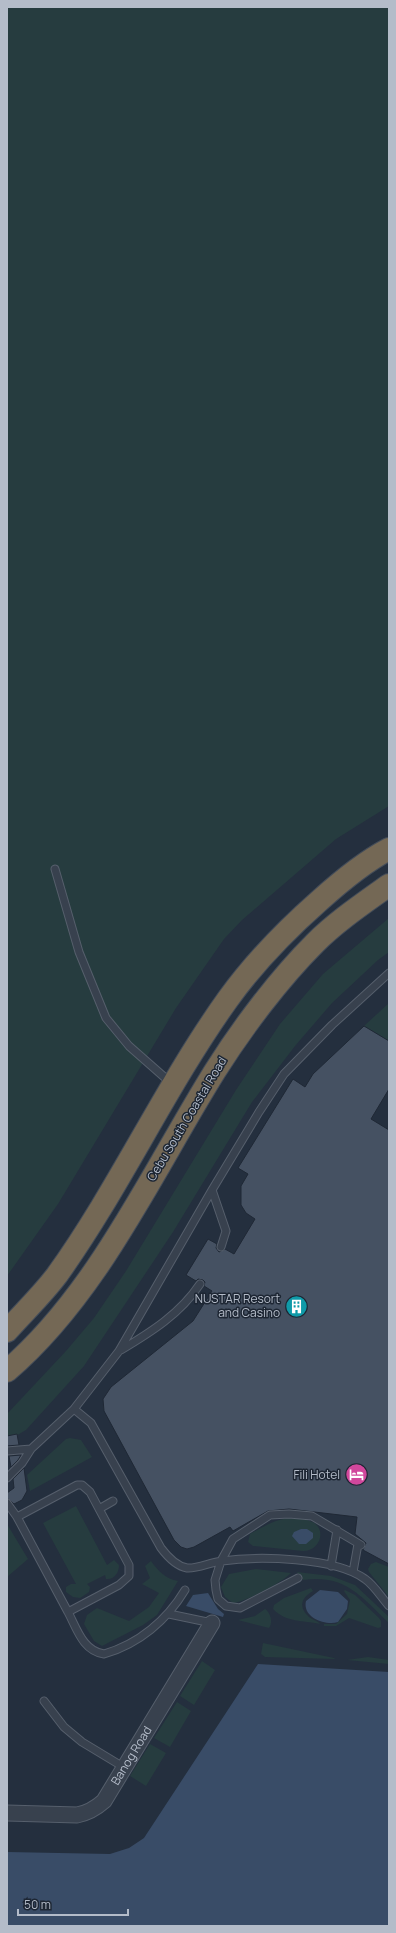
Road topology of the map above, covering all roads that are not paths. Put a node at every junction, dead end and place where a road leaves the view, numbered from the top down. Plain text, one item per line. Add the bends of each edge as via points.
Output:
1 (389, 849) edge
2 (55, 869) dead end
3 (389, 885) edge
4 (389, 973) edge
5 (174, 1085) junction
6 (212, 1190) junction
7 (221, 1247) dead end
8 (200, 1284) dead end
9 (7, 1331) edge
10 (120, 1351) junction
11 (7, 1371) edge
12 (74, 1409) junction
13 (31, 1448) junction
14 (7, 1451) edge
15 (7, 1478) edge
16 (113, 1501) dead end
17 (7, 1503) edge
18 (99, 1509) junction
19 (17, 1517) junction
20 (337, 1530) junction
21 (222, 1561) junction
22 (331, 1566) junction
23 (353, 1572) junction
24 (298, 1578) dead end
25 (185, 1590) dead end
26 (389, 1606) edge
27 (68, 1612) junction
28 (169, 1614) junction
29 (212, 1623) joint
30 (44, 1701) dead end
31 (124, 1768) junction
32 (7, 1814) edge

1 - 5 highway via 324,897 270,947 228,999
2 - 5 lane via 79,952 106,1018 129,1046
3 - 11 highway, Cebu South Coastal Road via 315,942 252,1018 215,1070 120,1230 79,1292 25,1356
4 - 6 lane via 332,1025 284,1074
5 - 9 highway via 56,1276
6 - 7 lane via 226,1230
6 - 10 lane
8 - 10 lane via 177,1312
10 - 12 lane
12 - 13 lane
12 - 21 lane via 91,1423 165,1554 181,1566 189,1568
13 - 14 lane
13 - 15 lane via 22,1463
16 - 18 lane
17 - 19 lane
18 - 19 lane via 87,1488 77,1485
18 - 27 lane via 129,1565 129,1576
19 - 27 lane
20 - 21 lane via 312,1516 270,1515 237,1535
20 - 22 lane
20 - 23 lane via 359,1544
21 - 22 lane via 262,1558 318,1562
21 - 24 lane via 215,1580 218,1599 234,1609
22 - 23 lane
23 - 26 lane via 366,1579
25 - 28 lane
27 - 28 lane via 89,1649 104,1654 139,1639
28 - 29 lane
29 - 31 street, Banog Road
30 - 31 lane via 64,1727 82,1742
31 - 32 street, Banog Road via 104,1801 86,1813

